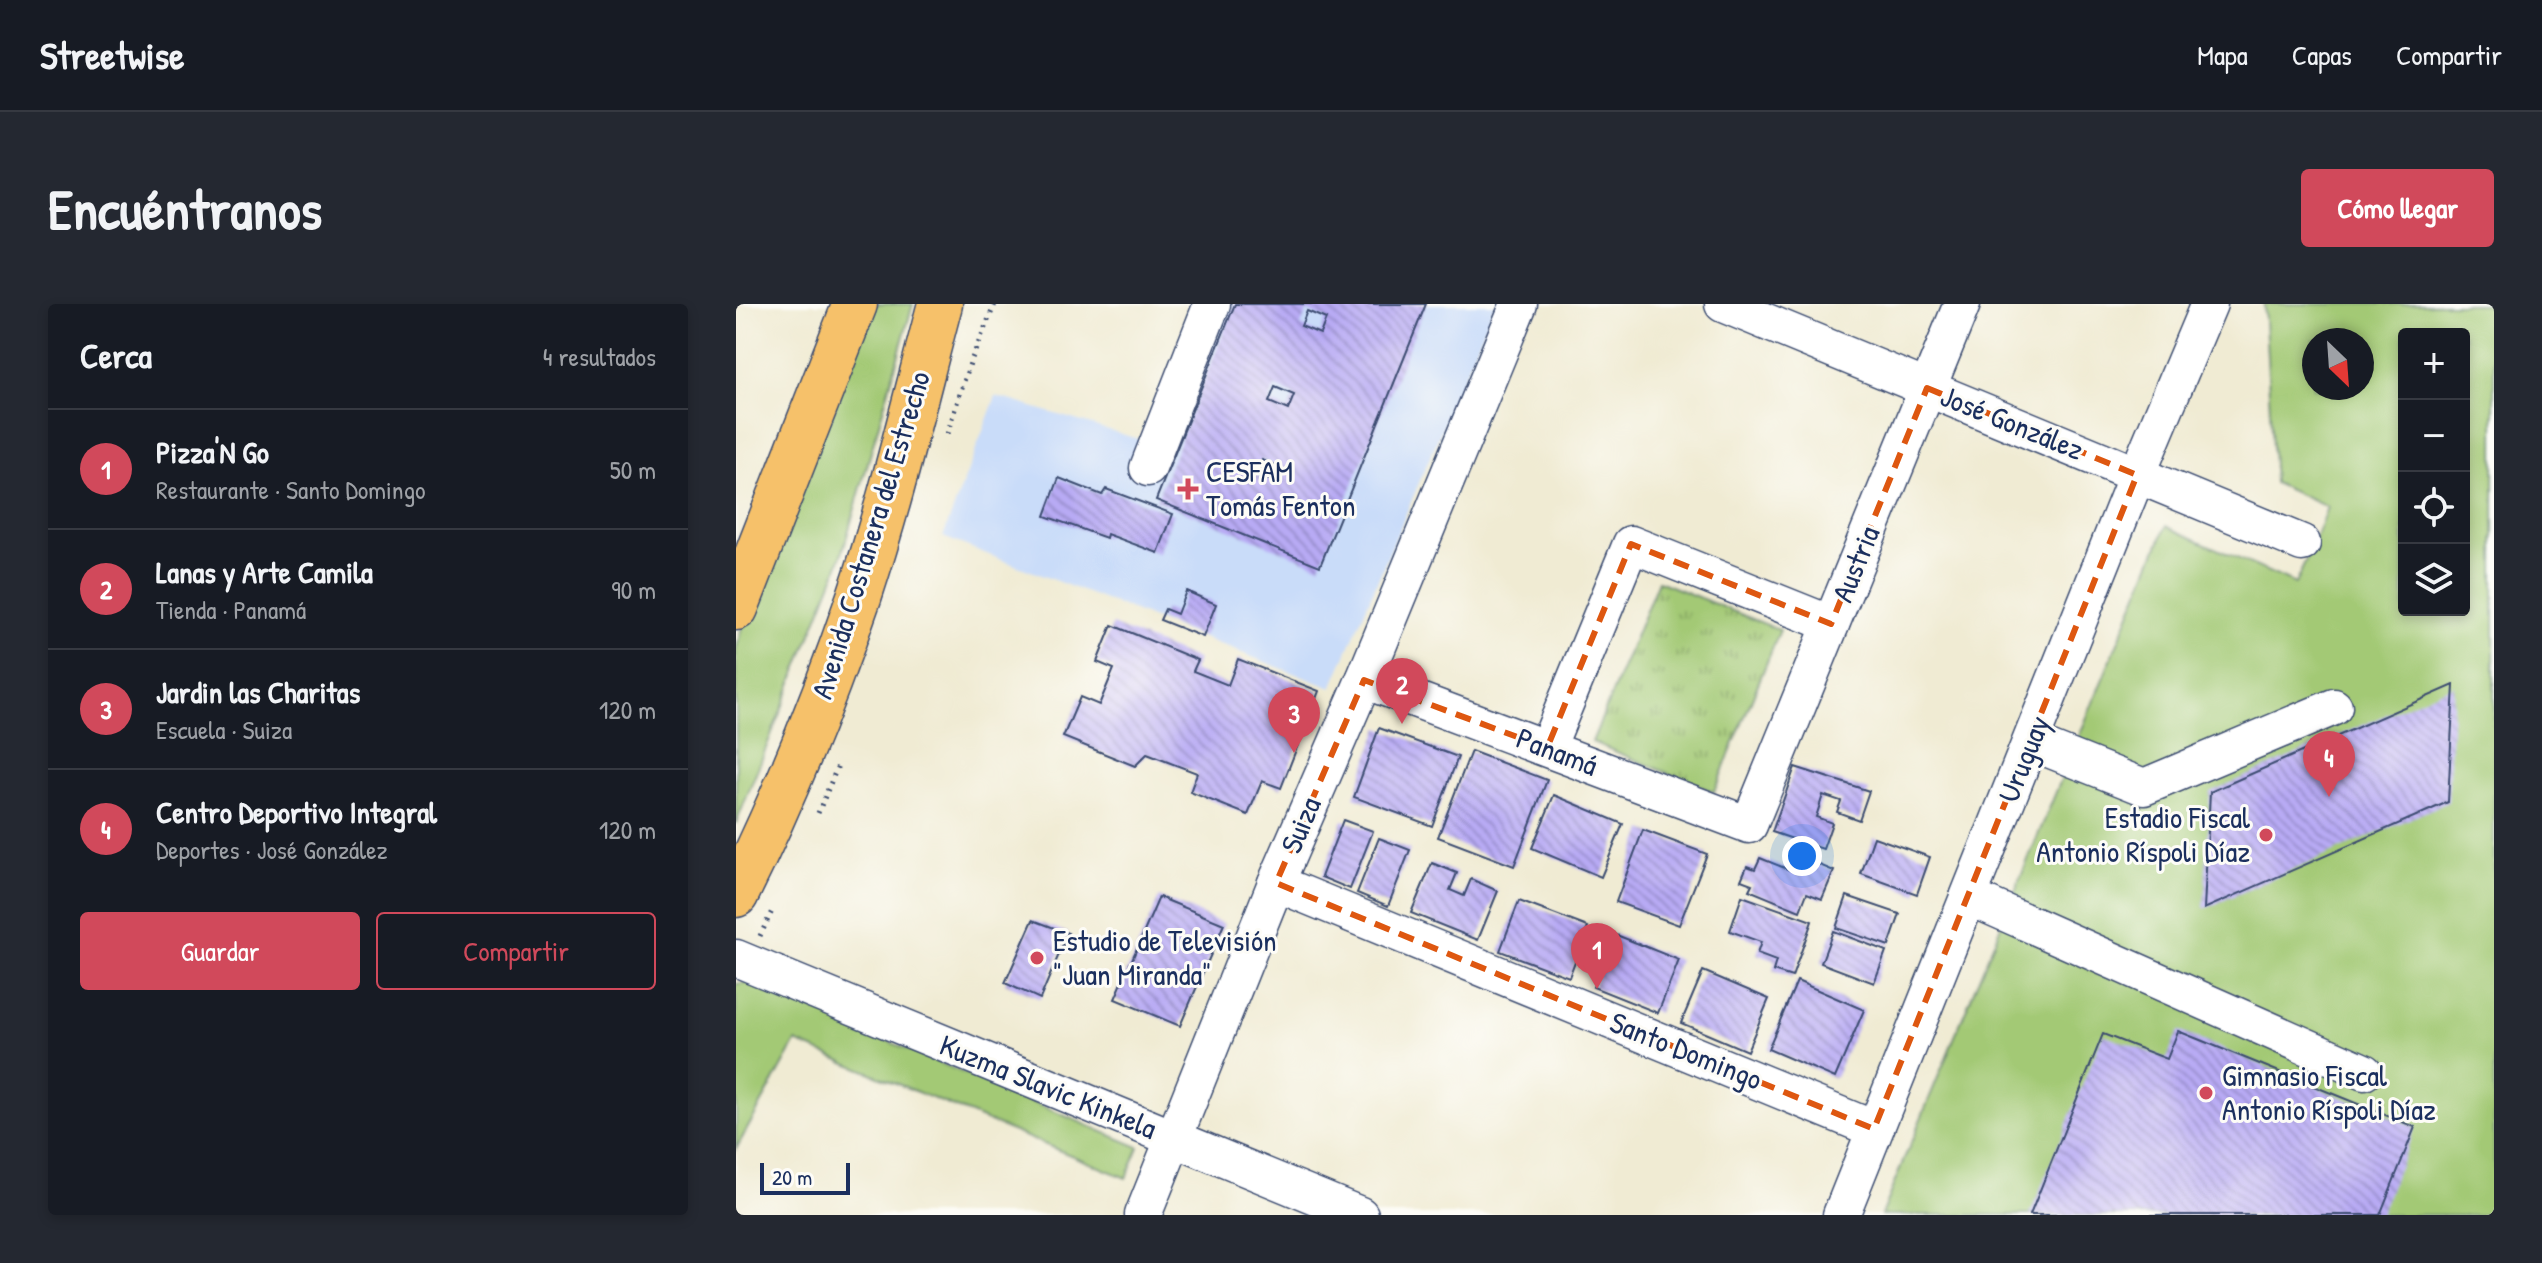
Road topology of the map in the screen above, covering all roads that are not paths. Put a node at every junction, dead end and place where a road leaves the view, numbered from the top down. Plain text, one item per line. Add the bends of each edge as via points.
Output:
1 (855, 304) edge
2 (940, 304) edge
3 (956, 304) edge
4 (1212, 304) edge
5 (1519, 304) edge
6 (1723, 304) edge
7 (1962, 304) edge
8 (2209, 304) edge
9 (1927, 388) junction
10 (916, 397) junction
11 (1148, 468) dead end
12 (2137, 475) junction
13 (2302, 543) dead end
14 (736, 608) edge
15 (1831, 624) junction
16 (1364, 680) junction
17 (2334, 707) dead end
18 (2031, 742) junction
19 (1547, 748) junction
20 (1749, 825) joint
21 (1276, 883) junction
22 (736, 895) edge
23 (1969, 897) junction
24 (736, 958) edge
25 (2364, 1072) dead end
26 (1874, 1129) junction
27 (1175, 1140) junction
28 (1143, 1215) edge
29 (1360, 1215) edge
30 (1841, 1215) edge

1 - 14 main road
2 - 10 main road, Avenida Costanera del Estrecho
3 - 10 main road
4 - 11 street
5 - 16 street, Suiza
6 - 9 street, José González
7 - 9 street, Austria
8 - 12 street, Uruguay
9 - 12 street, José González
9 - 15 street, Austria
10 - 22 main road, Avenida Costanera del Estrecho via 890,497 825,694
12 - 13 street, José González
12 - 18 street, Uruguay
15 - 19 street via 1631,544
15 - 20 street, Austria
16 - 19 street, Panamá
16 - 21 street, Suiza
17 - 18 street via 2144,787
18 - 23 street, Uruguay
19 - 20 street, Panamá
21 - 26 street, Santo Domingo
21 - 27 street, Suiza
23 - 25 street
23 - 26 street, Uruguay
24 - 27 street, Kuzma Slavic Kinkela
26 - 30 street, Uruguay
27 - 28 street, Suiza
27 - 29 street, Kuzma Slavic Kinkela

